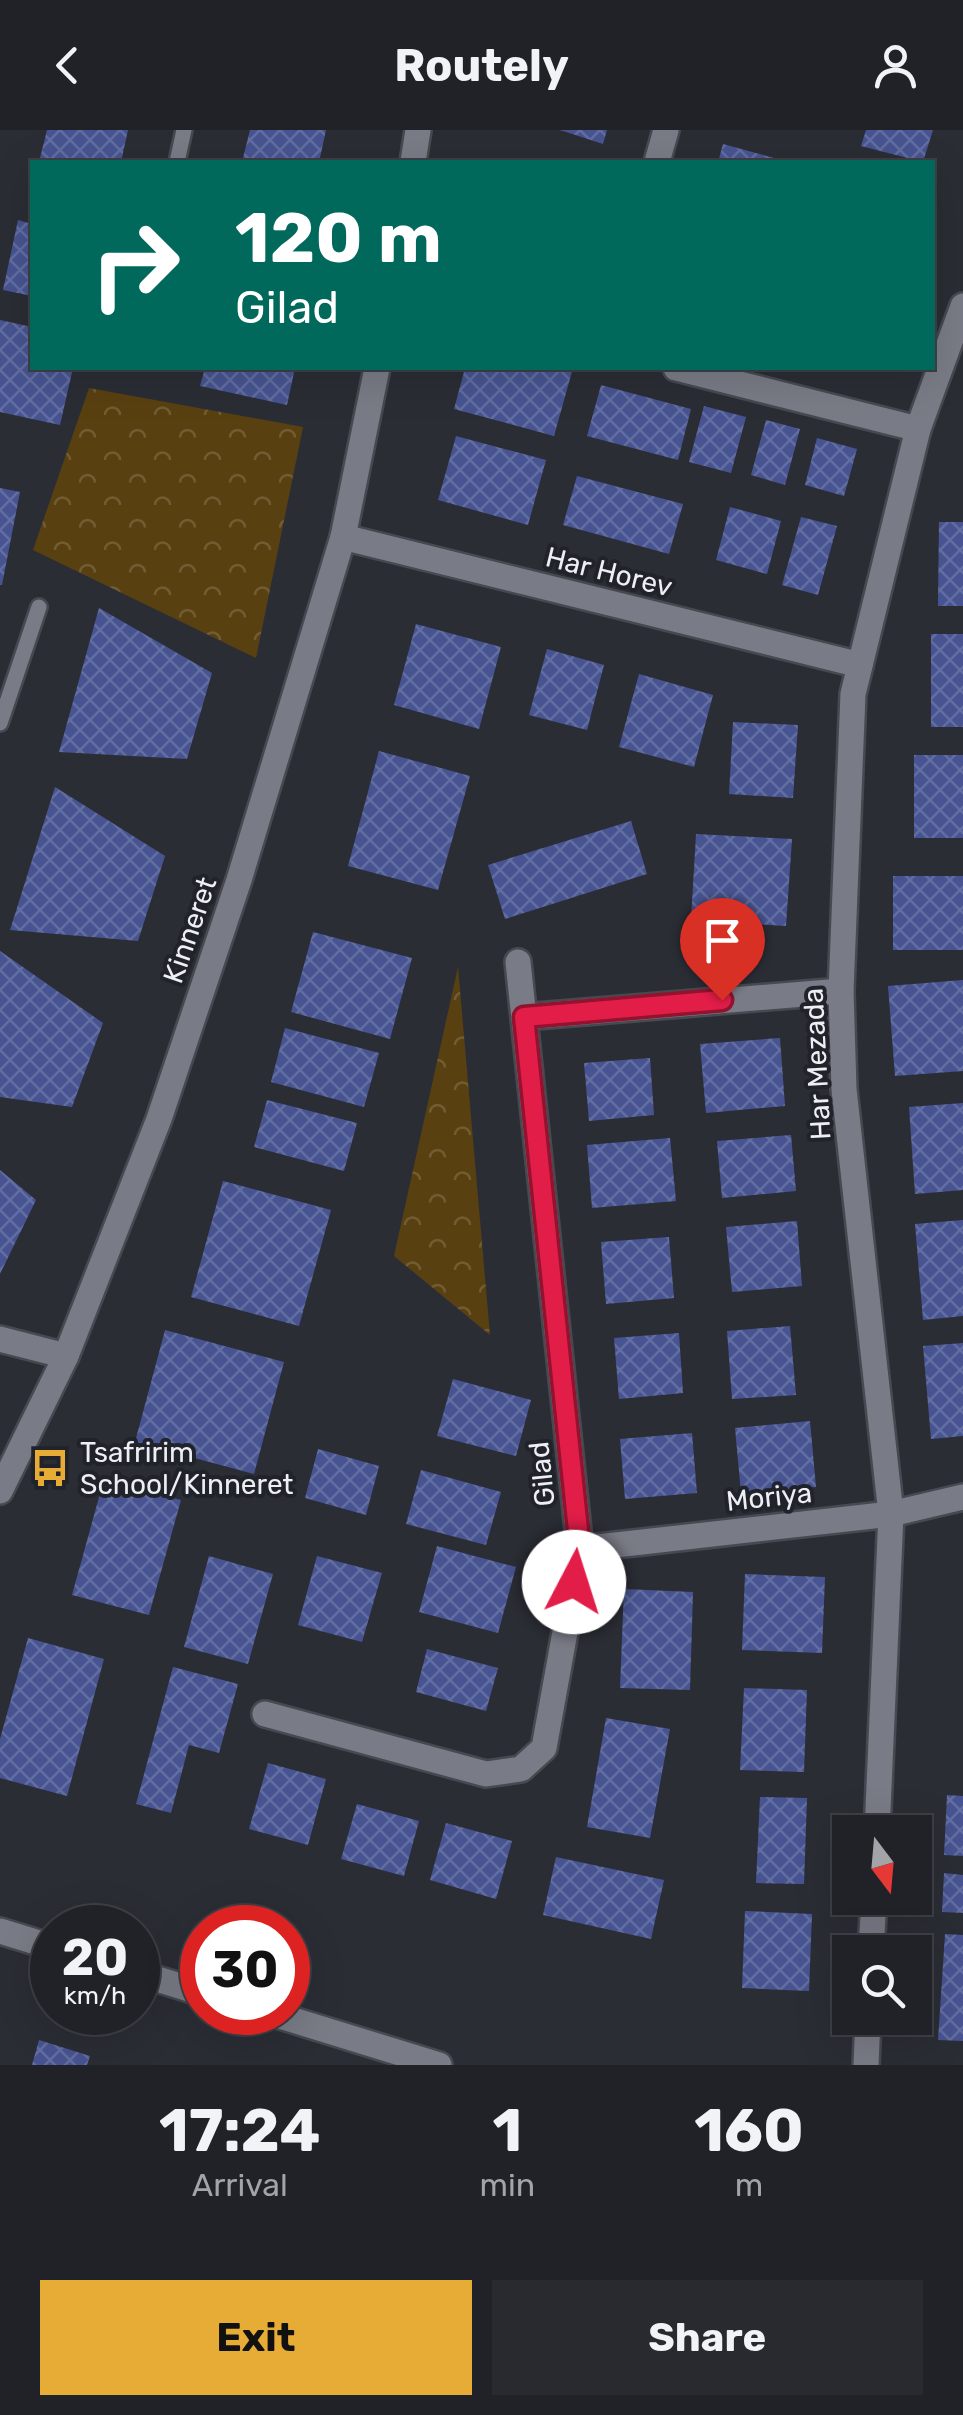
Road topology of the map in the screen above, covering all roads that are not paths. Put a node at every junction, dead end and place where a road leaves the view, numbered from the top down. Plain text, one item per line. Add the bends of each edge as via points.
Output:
1 (184, 130) edge
2 (418, 130) edge
3 (666, 130) edge
4 (176, 160) edge
5 (413, 160) edge
6 (658, 160) edge
7 (963, 306) edge
8 (377, 370) edge
9 (684, 370) edge
10 (918, 430) junction
11 (343, 537) junction
12 (38, 607) dead end
13 (860, 665) junction
14 (0, 723) edge
15 (518, 962) dead end
16 (842, 990) junction
17 (524, 1017) junction
18 (0, 1338) edge
19 (66, 1356) junction
20 (0, 1492) edge
21 (963, 1496) edge
22 (891, 1514) junction
23 (580, 1549) junction
24 (266, 1714) dead end
25 (877, 1815) edge
26 (0, 1931) edge
27 (30, 1940) edge
28 (310, 2025) edge
29 (867, 2035) edge
30 (440, 2065) edge
31 (866, 2065) edge

1 - 4 lane
2 - 5 street
3 - 6 street
7 - 10 street, Har Mezada
8 - 11 street, Kinneret
9 - 10 street
10 - 13 street, Har Mezada
11 - 13 street, Har Horev
11 - 19 street, Kinneret via 159,1118
12 - 14 lane
13 - 16 street, Har Mezada via 853,694
15 - 17 street, Gilad
16 - 17 street
16 - 22 street, Har Mezada via 844,1088
17 - 23 street, Gilad
18 - 19 street
19 - 20 street, Kinneret
21 - 22 street, Moriya
22 - 23 street, Moriya
22 - 25 street, Har Mezada
23 - 24 street, Gilad via 544,1748 521,1769 486,1774
26 - 27 street
28 - 30 street
29 - 31 street

